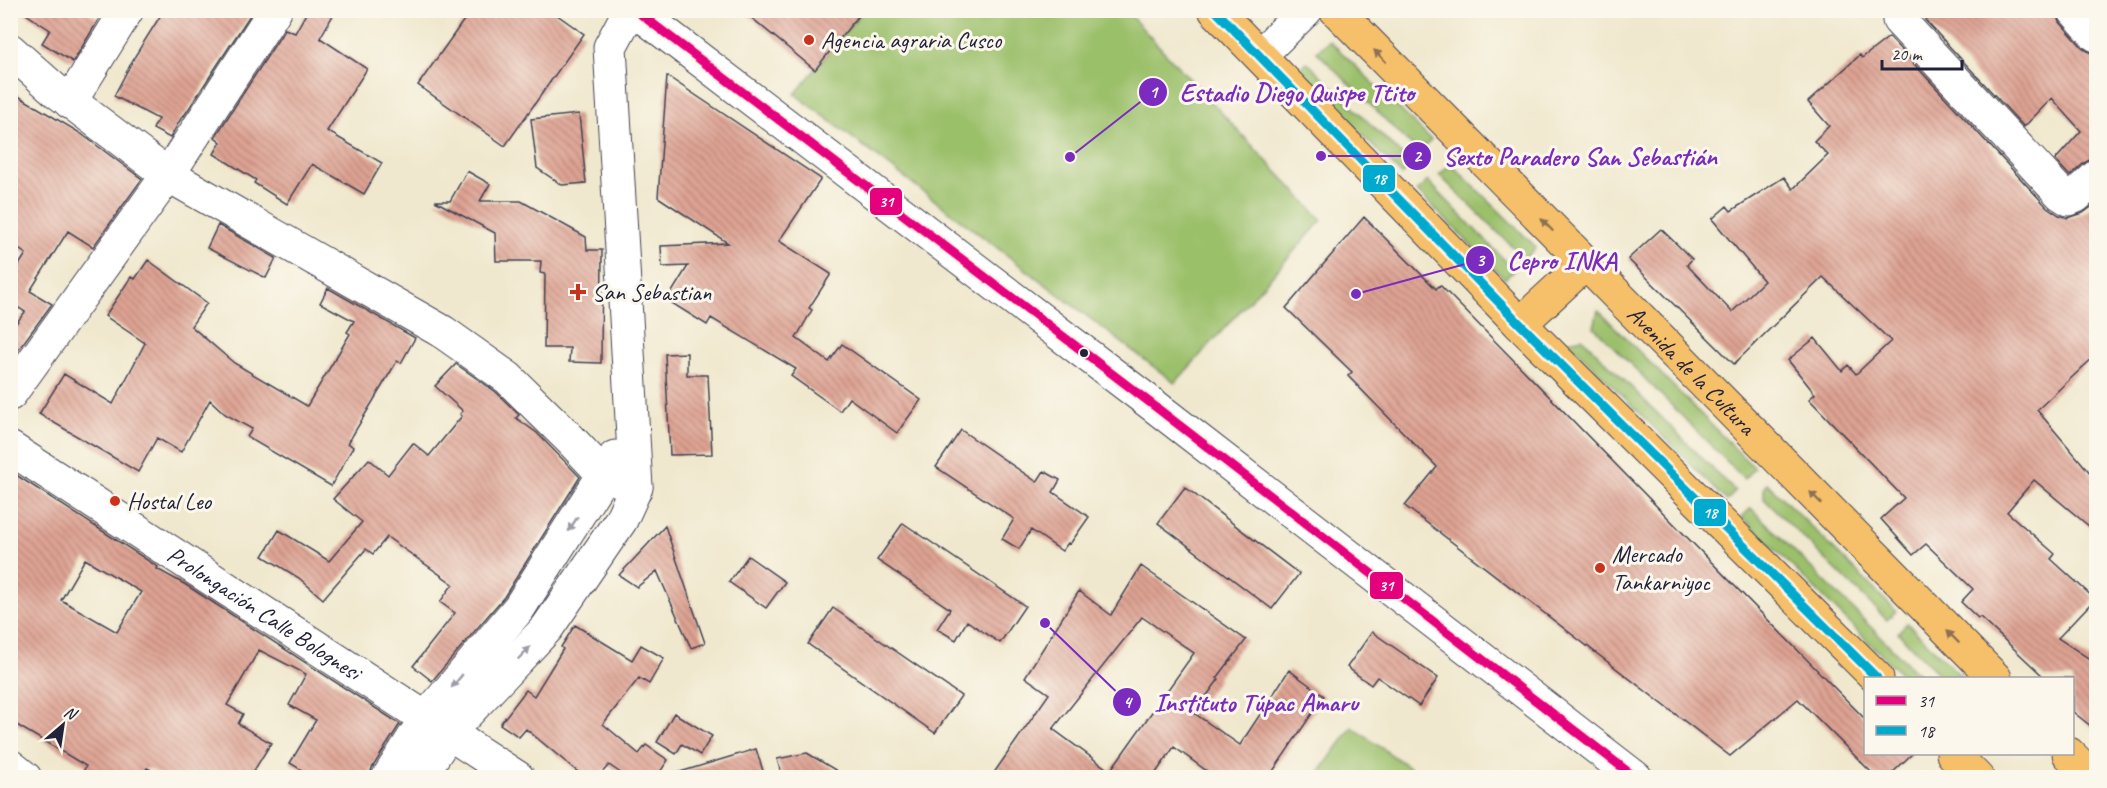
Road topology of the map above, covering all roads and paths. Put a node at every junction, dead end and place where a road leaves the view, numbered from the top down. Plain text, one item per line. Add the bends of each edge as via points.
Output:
1 (127, 10) edge
2 (275, 10) edge
3 (633, 10) edge
4 (1215, 10) edge
5 (1306, 10) edge
6 (1336, 10) edge
7 (1900, 10) edge
8 (2074, 10) edge
9 (2097, 35) edge
10 (10, 50) edge
11 (1260, 55) junction
12 (70, 102) junction
13 (168, 175) junction
14 (2097, 177) edge
15 (1585, 264) junction
16 (1520, 324) junction
17 (10, 394) edge
18 (632, 433) junction
19 (10, 448) edge
20 (603, 474) junction
21 (636, 487) junction
22 (519, 608) junction
23 (547, 628) junction
24 (1876, 677) edge
25 (1994, 677) edge
26 (438, 725) junction
27 (1955, 755) edge
28 (2071, 755) edge
29 (10, 766) edge
30 (26, 777) edge
31 (388, 777) edge
32 (419, 777) edge
33 (518, 777) edge
34 (1636, 777) edge
35 (1977, 777) edge
36 (2093, 777) edge

1 - 12 street
2 - 13 street
3 - 18 street via 610,47
3 - 34 street
4 - 11 highway
5 - 11 street
15 -> 6 highway, Avenida de la Cultura
7 - 14 street via 1899,20 2061,194 2069,199 2076,196
8 - 9 street
10 - 12 street
11 - 16 highway
12 - 13 street
13 - 17 street
13 - 20 street via 443,332 508,378
15 - 16 highway
25 -> 15 highway, Avenida de la Cultura
16 - 24 highway
18 - 20 street
18 - 21 street
19 - 26 street, Prolongación Calle Bolognesi
20 - 21 street
20 -> 22 street
21 - 23 street via 621,519
22 - 23 street
22 -> 26 street
26 -> 23 street
26 - 31 street
26 - 32 street
26 - 33 street, Prolongación Calle Bolognesi
27 - 35 highway
28 - 36 highway
29 - 30 street

